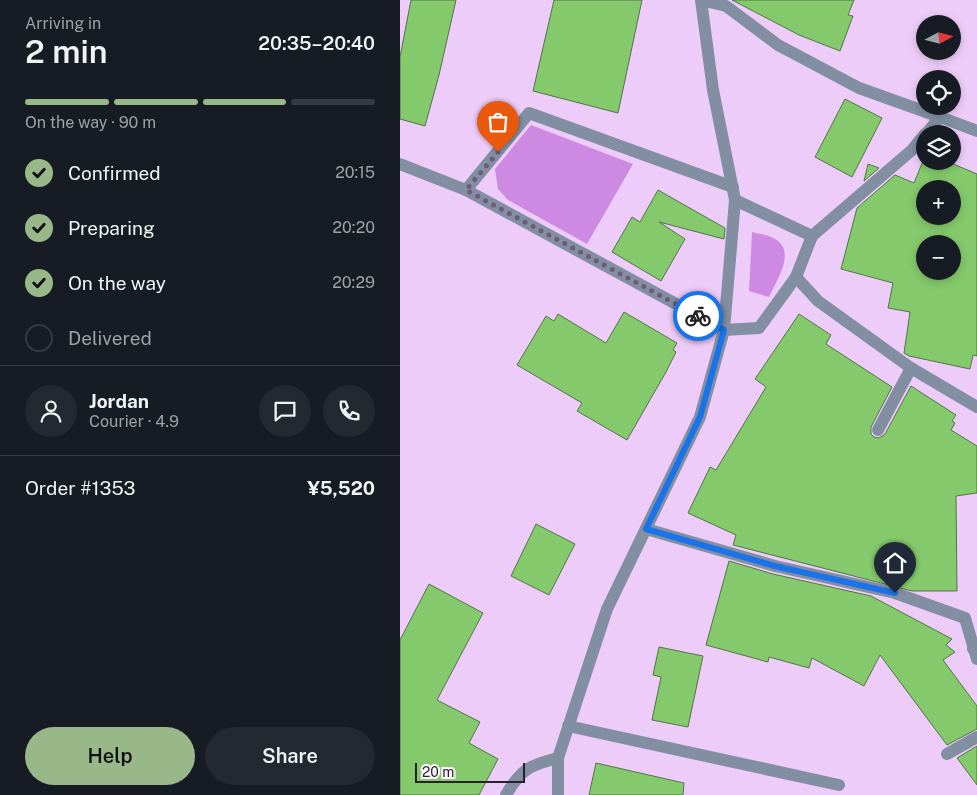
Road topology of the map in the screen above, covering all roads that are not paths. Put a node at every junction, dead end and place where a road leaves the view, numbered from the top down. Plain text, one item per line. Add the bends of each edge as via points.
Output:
1 (701, 0) edge
2 (940, 117) junction
3 (933, 125) edge
4 (977, 131) edge
5 (916, 145) edge
6 (400, 164) edge
7 (733, 187) junction
8 (466, 190) junction
9 (735, 200) junction
10 (812, 236) junction
11 (796, 277) junction
12 (724, 330) junction
13 (911, 368) junction
14 (977, 407) edge
15 (878, 430) dead end
16 (646, 529) junction
17 (976, 651) edge
18 (568, 726) junction
19 (977, 738) edge
20 (947, 754) dead end
21 (558, 758) junction
22 (838, 785) dead end
23 (506, 795) edge
24 (558, 795) edge

1 - 2 street via 726,6 778,45 859,88
1 - 7 street via 713,90
2 - 3 street
2 - 4 street
5 - 10 street
6 - 8 street
7 - 8 street via 529,113
7 - 9 street
8 - 12 street
9 - 10 street
9 - 12 street
10 - 11 street
11 - 12 street via 759,328
11 - 13 street via 818,301
12 - 16 street via 700,417
13 - 14 street
13 - 15 street
16 - 17 street via 775,566 895,593 965,618
16 - 18 street via 607,609
18 - 21 street
18 - 22 street
19 - 20 street
21 - 23 street via 532,764 514,780
21 - 24 street

